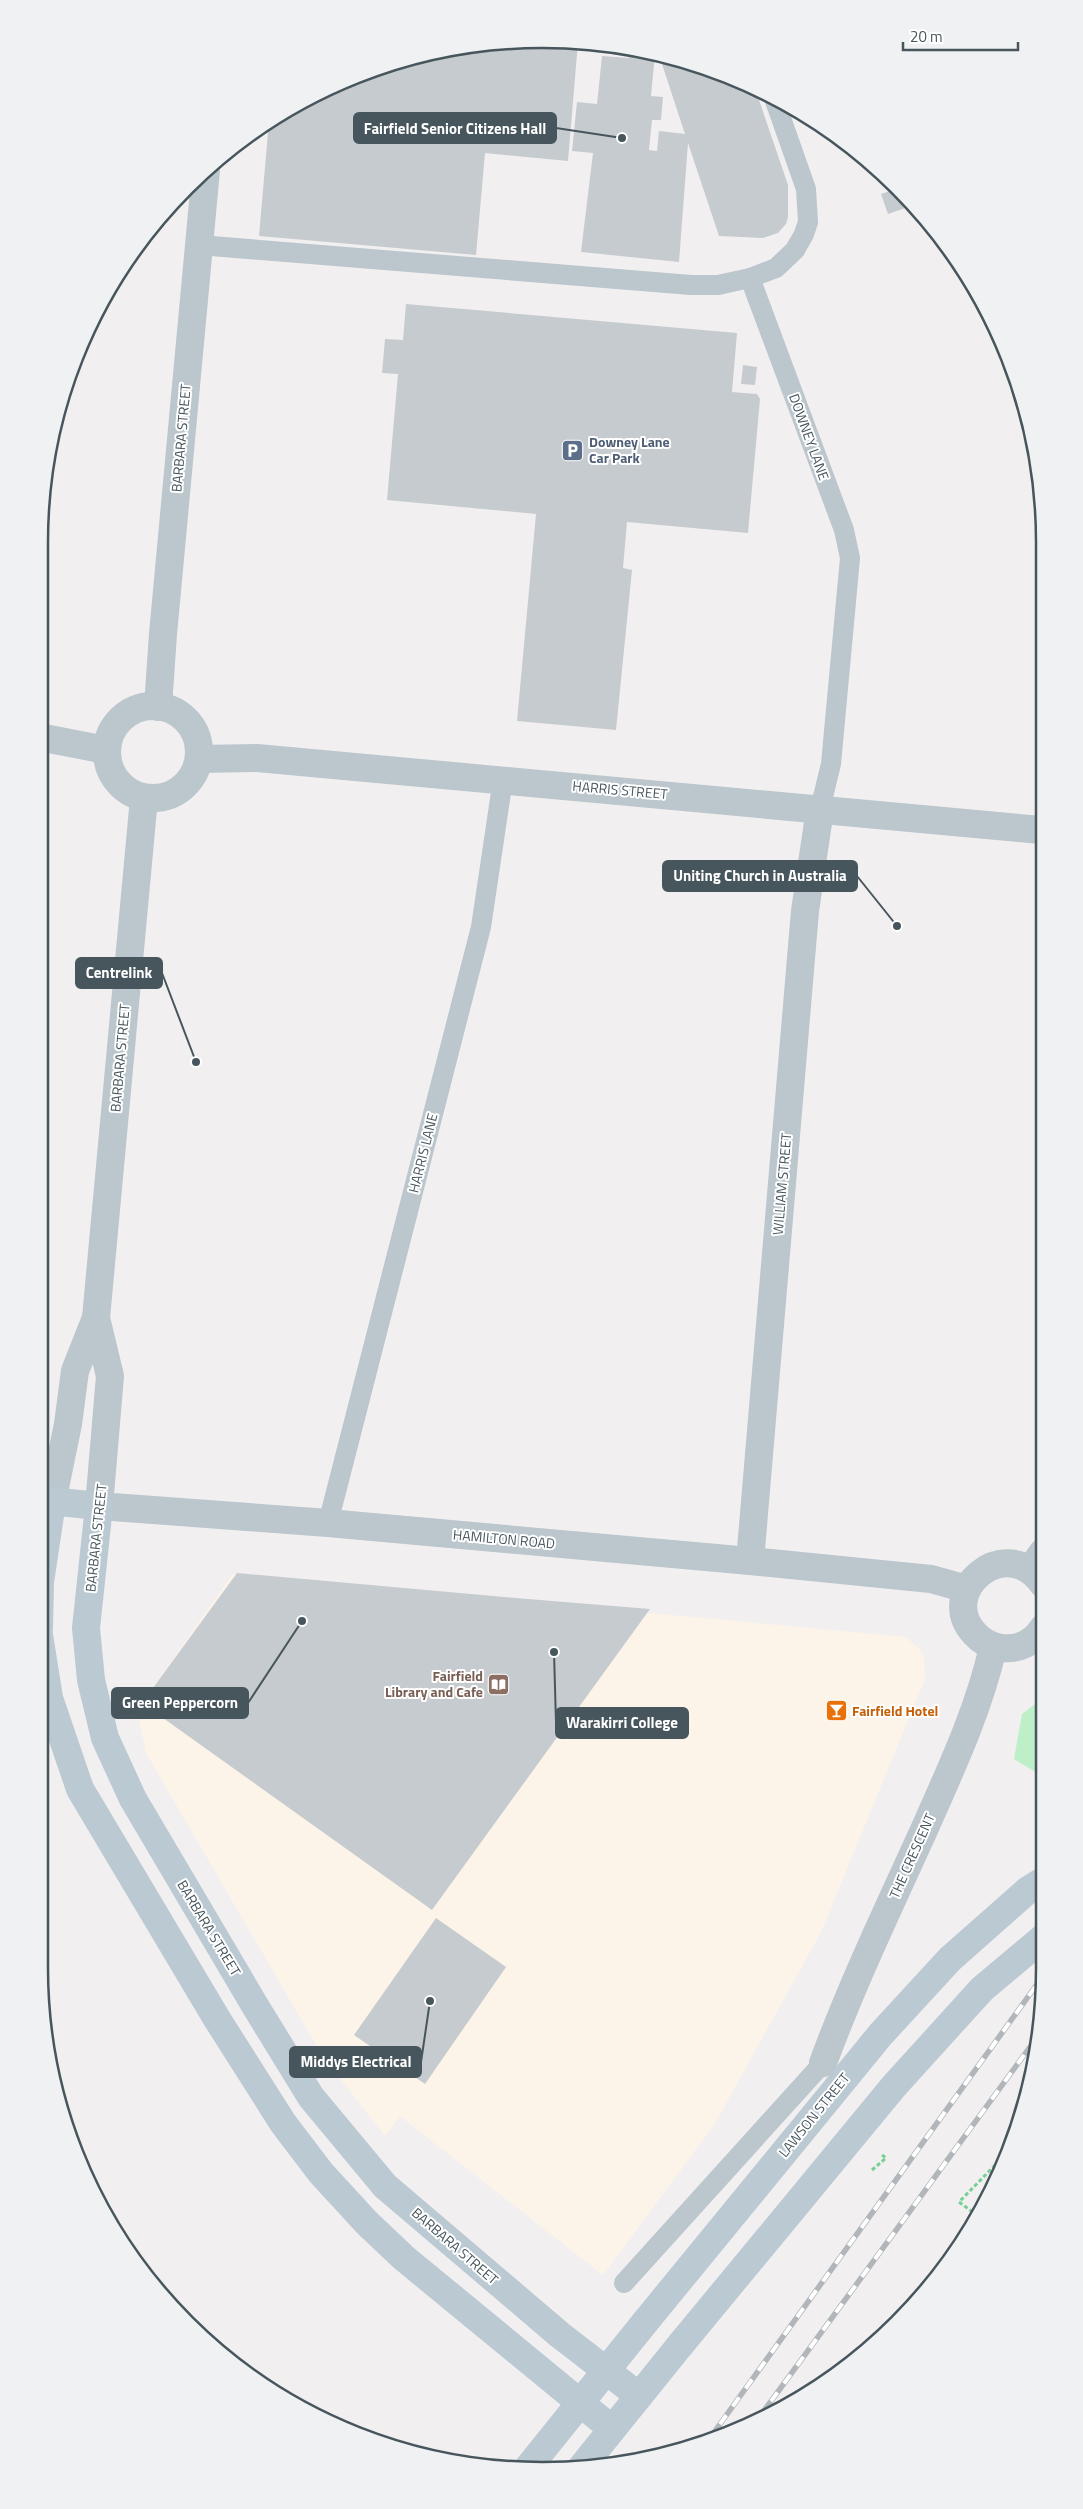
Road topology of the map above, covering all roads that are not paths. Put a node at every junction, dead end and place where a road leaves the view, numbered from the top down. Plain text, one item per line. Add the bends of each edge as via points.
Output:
1 (777, 108) edge
2 (205, 180) edge
3 (199, 244) junction
4 (750, 278) junction
5 (158, 707) junction
6 (48, 739) edge
7 (106, 750) junction
8 (199, 759) junction
9 (504, 779) junction
10 (144, 798) junction
11 (820, 809) junction
12 (1036, 830) edge
13 (96, 1318) junction
14 (48, 1491) edge
15 (48, 1501) edge
16 (99, 1506) junction
17 (328, 1523) junction
18 (750, 1561) junction
19 (1036, 1568) edge
20 (967, 1589) junction
21 (1036, 1637) edge
22 (993, 1647) junction
23 (48, 1692) edge
24 (1036, 1885) edge
25 (1036, 1944) edge
26 (823, 2063) joint
27 (624, 2283) dead end
28 (605, 2371) junction
29 (639, 2396) junction
30 (579, 2403) junction
31 (612, 2429) junction
32 (588, 2459) edge
33 (533, 2461) edge

1 - 4 lane via 806,189 808,222 795,250 776,268
2 - 3 street, BARBARA STREET
3 - 4 lane via 691,285 718,285
3 - 5 street, BARBARA STREET
4 - 11 lane, DOWNEY LANE via 849,551 831,764
5 - 7 street via 147,706 132,711 118,721
5 - 8 street via 181,715 192,728 198,743
6 - 7 street
7 - 10 street via 116,782 128,792
8 - 9 street, HARRIS STREET via 257,758
8 - 10 street via 194,774 184,787 171,796
9 - 11 street, HARRIS STREET
9 - 17 lane, HARRIS LANE via 481,927
10 - 13 street, BARBARA STREET
11 - 12 street, HARRIS STREET
11 - 18 street, WILLIAM STREET via 805,911
13 - 14 street, BARBARA STREET via 75,1371 68,1424
13 - 16 street, BARBARA STREET via 110,1376
15 - 16 main road, HAMILTON ROAD
16 - 17 street, HAMILTON ROAD
16 - 28 main road, BARBARA STREET via 86,1628 91,1680 106,1738 133,1800 311,2097 372,2171 485,2273
17 - 18 street, HAMILTON ROAD
18 - 20 street, HAMILTON ROAD via 931,1579
19 - 20 street via 1014,1564 986,1568
20 - 22 street via 965,1617 976,1635
21 - 22 street via 1021,1646
22 - 26 street, THE CRESCENT via 987,1675 954,1761 845,2004
23 - 30 main road via 80,1789 283,2123 321,2173 366,2223
24 - 28 main road, LAWSON STREET, bridge via 950,1958 881,2034
25 - 29 main road, bridge via 982,1989 894,2086
26 - 27 lane
28 - 29 main road, BARBARA STREET
28 - 30 main road, LAWSON STREET
29 - 31 main road
30 - 31 main road
30 - 33 main road, LAWSON STREET
31 - 32 main road

